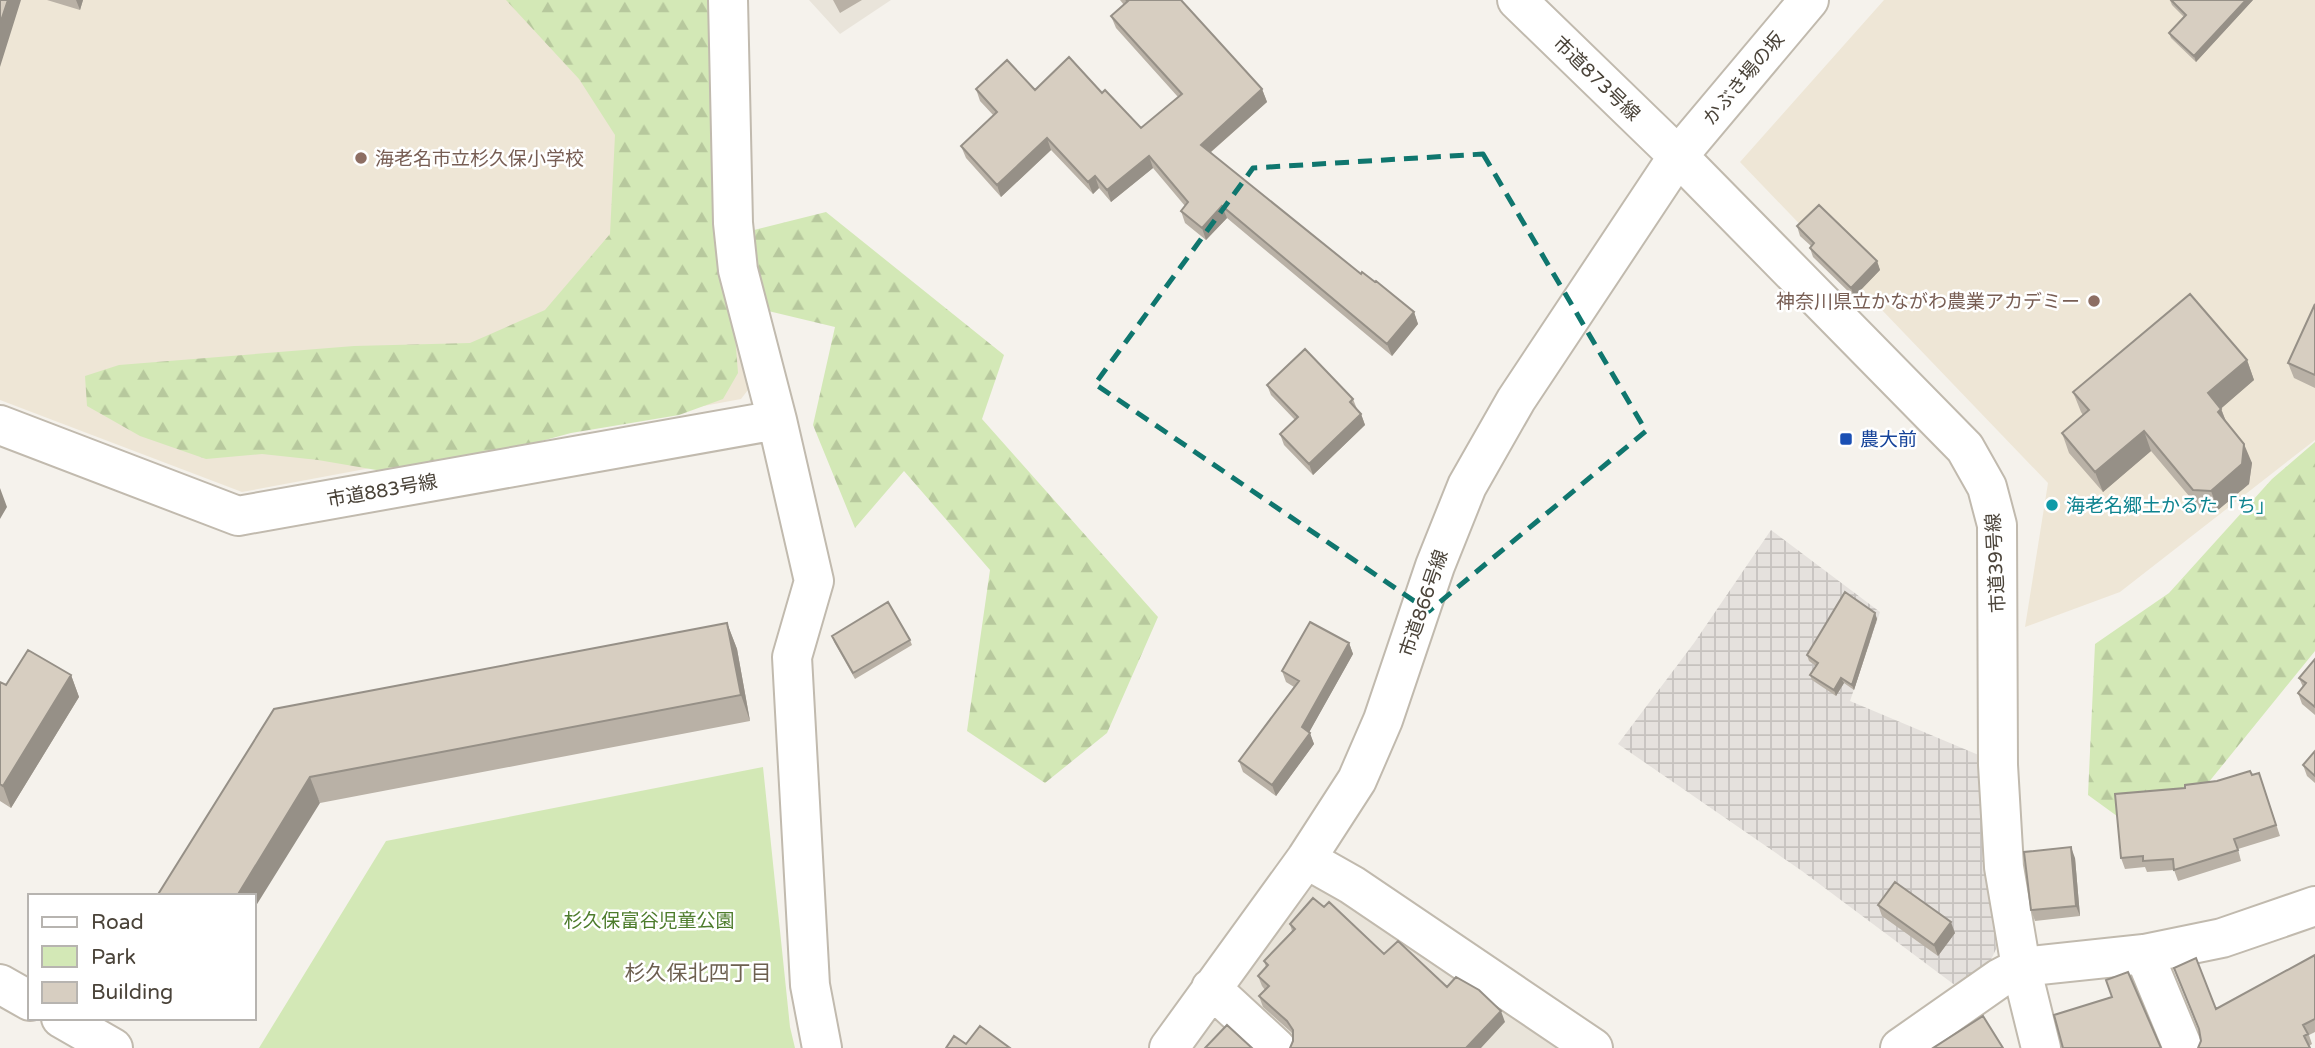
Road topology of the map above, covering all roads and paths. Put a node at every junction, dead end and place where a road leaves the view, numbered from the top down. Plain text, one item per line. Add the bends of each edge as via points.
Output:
1 (728, 0) edge
2 (1517, 0) edge
3 (1809, 0) edge
4 (1678, 156) junction
5 (777, 420) junction
6 (0, 425) edge
7 (1306, 859) junction
8 (2315, 906) edge
9 (2144, 954) junction
10 (2021, 967) junction
11 (0, 984) edge
12 (1211, 988) junction
13 (28, 1000) edge
14 (64, 1020) edge
15 (1586, 1046) edge
16 (113, 1048) edge
17 (822, 1048) edge
18 (1169, 1048) edge
19 (1276, 1048) edge
20 (1900, 1048) edge
21 (2041, 1048) edge
22 (2183, 1048) edge

1 - 5 street via 737,271
2 - 4 street, 市道873号線
3 - 4 street, かぶき場の坂
4 - 7 street, 市道866号線 via 1516,400 1467,486 1383,720 1357,780
4 - 10 street, 市道39号線 via 1965,448 1987,487 1997,525 1998,765 2004,867
5 - 6 street, 市道883号線 via 238,516
5 - 17 street via 814,581 792,657 810,985
7 - 12 street, 市道866号線
7 - 15 street via 1352,885
8 - 9 street via 2222,938
9 - 10 street
9 - 22 street
10 - 20 street
10 - 21 street, 市道39号線
11 - 13 street
12 - 18 street, 市道866号線
12 - 19 street
14 - 16 street

